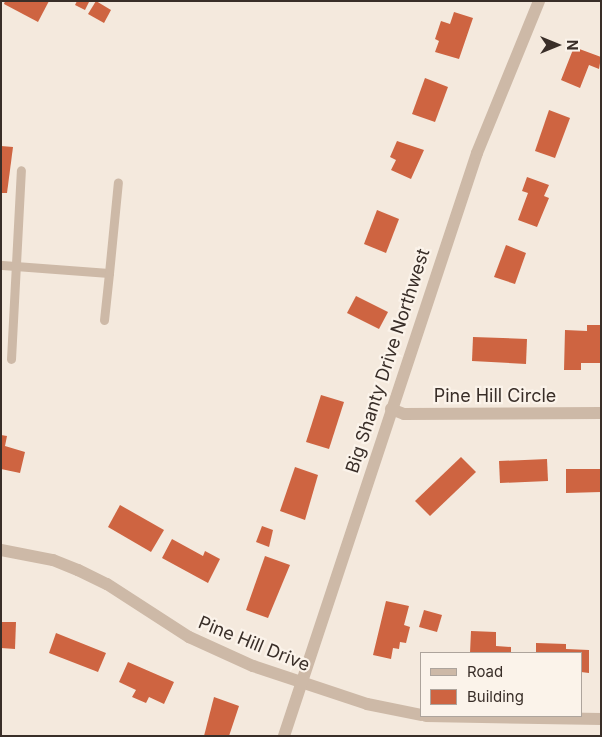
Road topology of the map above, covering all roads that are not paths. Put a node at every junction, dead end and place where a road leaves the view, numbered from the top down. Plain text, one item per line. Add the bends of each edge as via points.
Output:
1 (539, 1) edge
2 (20, 170) dead end
3 (118, 182) dead end
4 (1, 265) edge
5 (16, 266) junction
6 (109, 273) junction
7 (104, 320) dead end
8 (11, 359) dead end
9 (390, 409) junction
10 (601, 413) edge
11 (1, 550) edge
12 (302, 683) junction
13 (420, 715) edge
14 (484, 717) edge
15 (601, 719) edge
16 (284, 736) edge

1 - 9 street, Big Shanty Drive Northwest via 477,152
2 - 5 lane
3 - 6 lane
4 - 5 lane
5 - 6 lane
5 - 8 lane
6 - 7 lane
9 - 10 street, Pine Hill Circle via 404,414
9 - 12 street, Big Shanty Drive Northwest
11 - 12 street, Pine Hill Drive via 53,560 78,570 189,637 253,666
12 - 13 street, Pine Hill Drive via 368,704
12 - 16 street, Big Shanty Drive Northwest
14 - 15 street

